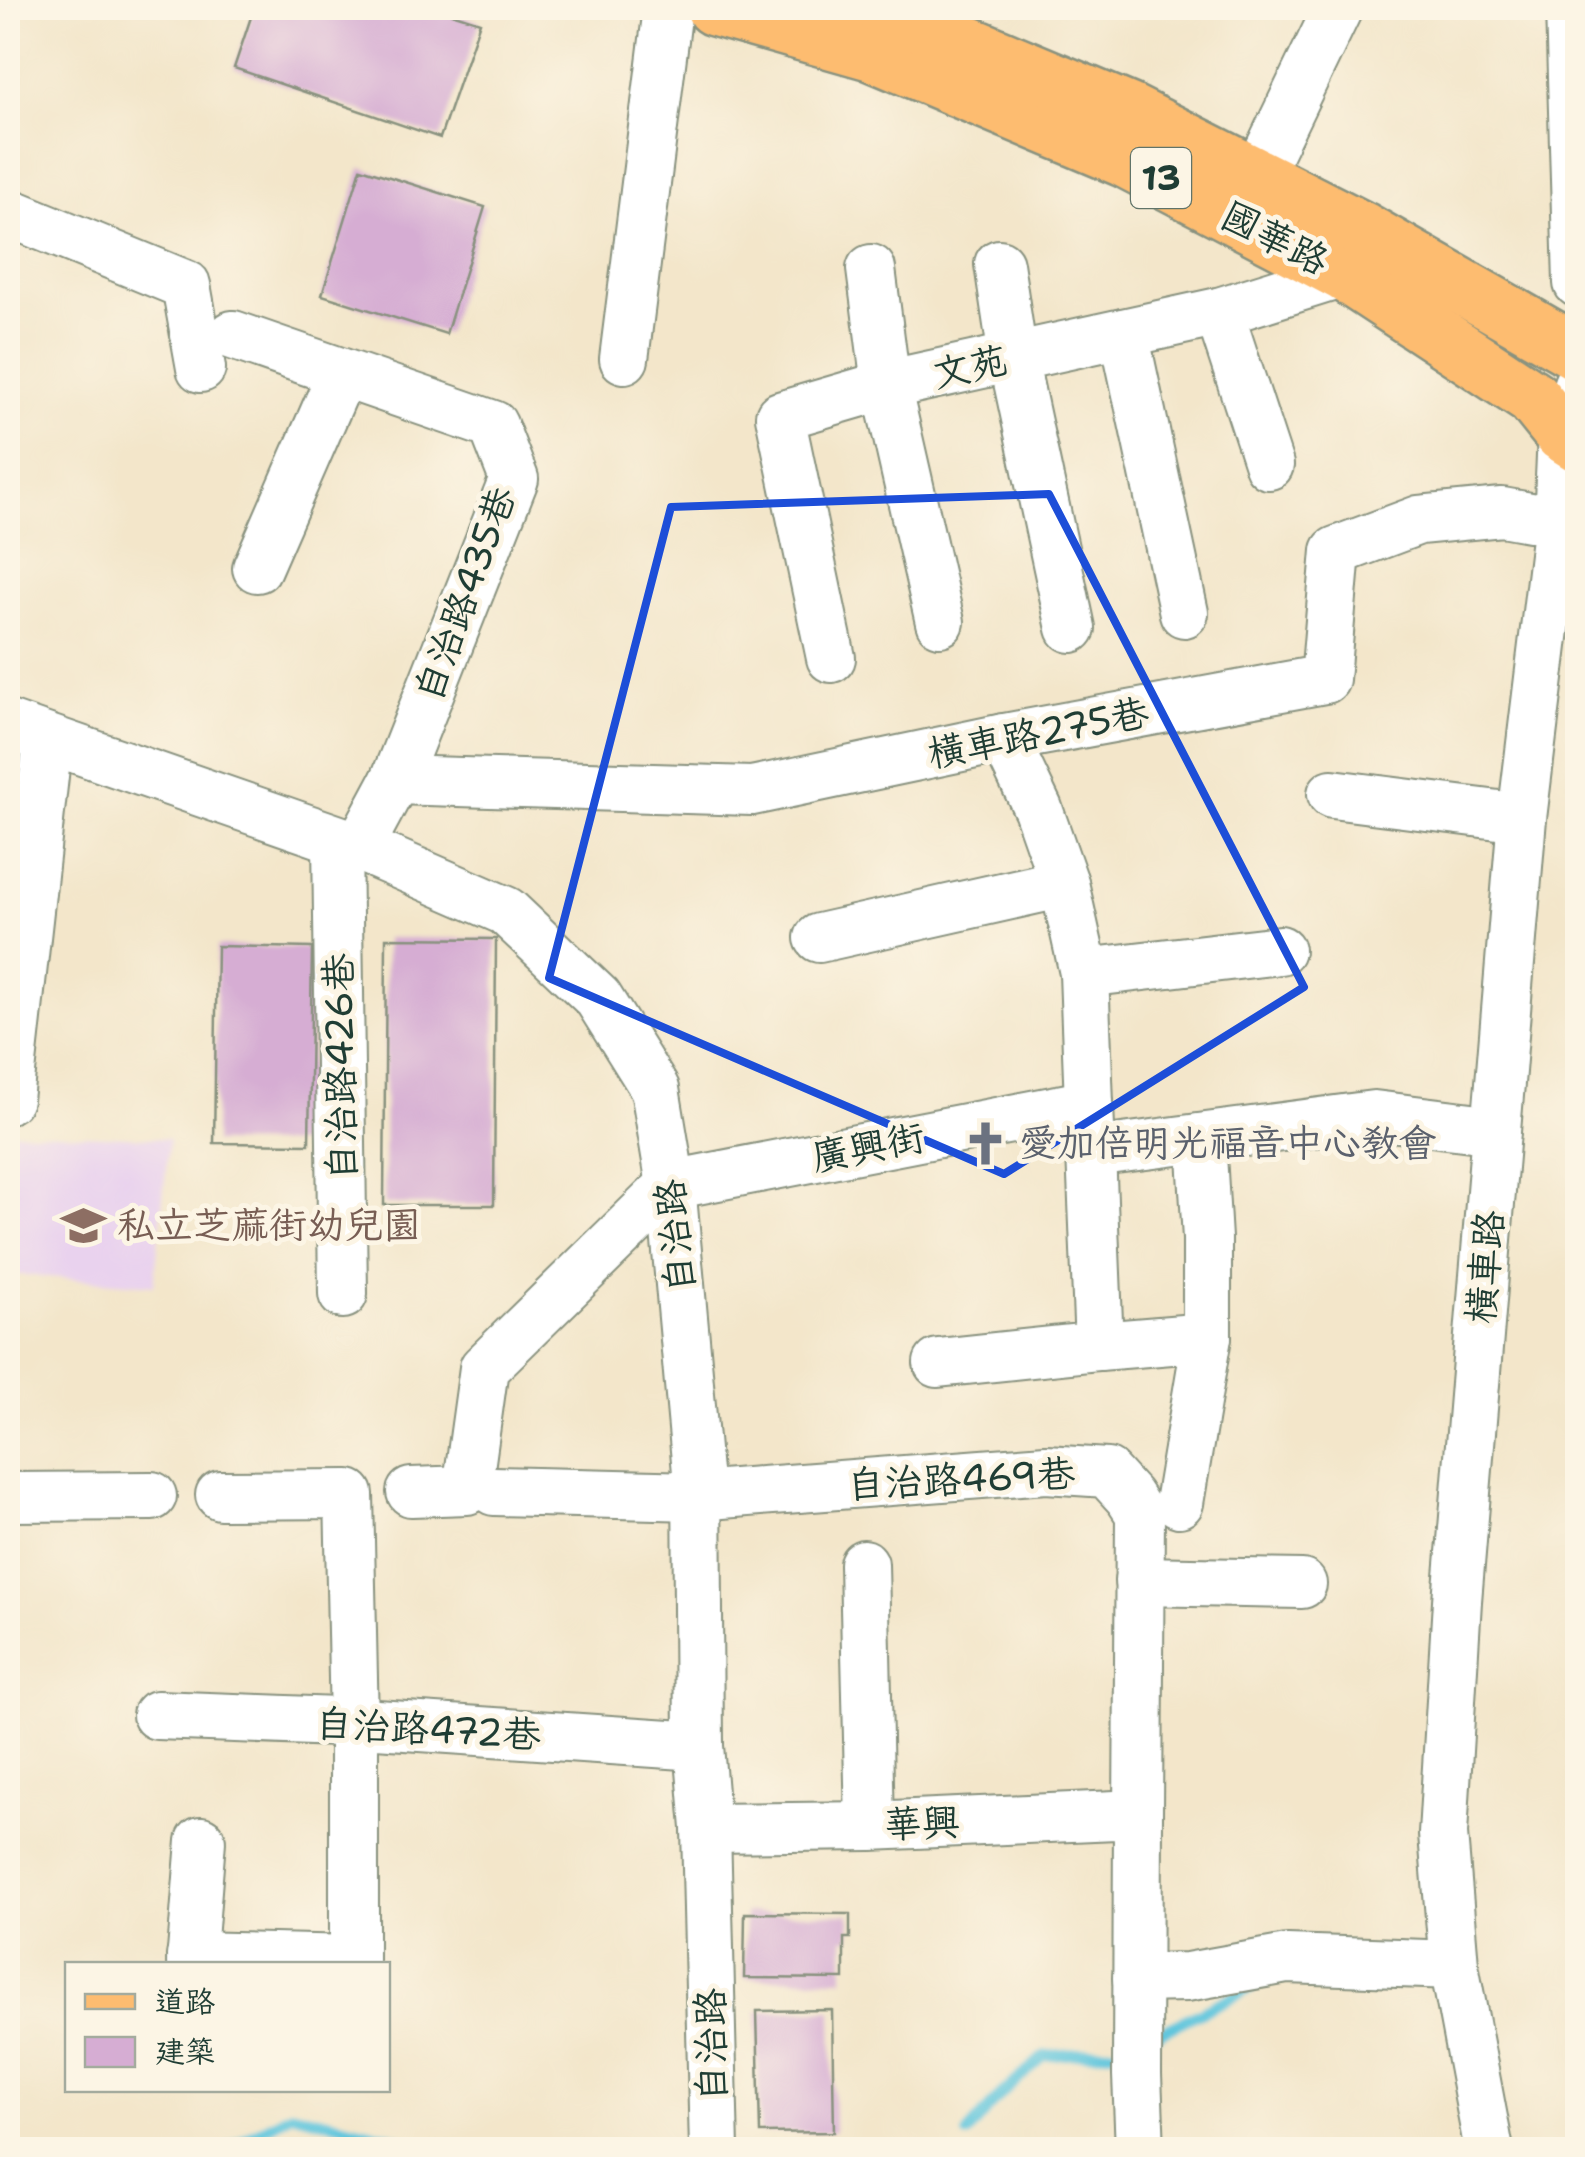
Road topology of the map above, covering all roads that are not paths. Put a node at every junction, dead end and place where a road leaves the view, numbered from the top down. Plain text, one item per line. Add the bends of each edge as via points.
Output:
1 (668, 8) edge
2 (714, 8) edge
3 (1338, 8) edge
4 (1570, 8) edge
5 (912, 13) edge
6 (1257, 176) junction
7 (8, 212) edge
8 (1390, 244) junction
9 (999, 264) dead end
10 (872, 268) dead end
11 (1343, 273) junction
12 (1578, 283) edge
13 (1219, 312) junction
14 (1124, 333) junction
15 (233, 335) dead end
16 (1578, 353) edge
17 (1013, 358) junction
18 (624, 359) dead end
19 (201, 368) dead end
20 (342, 373) junction
21 (886, 385) junction
22 (1572, 421) edge
23 (1269, 465) dead end
24 (1558, 522) junction
25 (257, 568) dead end
26 (1184, 613) dead end
27 (940, 622) dead end
28 (1070, 628) dead end
29 (831, 658) dead end
30 (28, 732) edge
31 (1004, 738) junction
32 (395, 780) junction
33 (1332, 794) dead end
34 (1522, 818) junction
35 (348, 843) junction
36 (1064, 883) junction
37 (819, 938) dead end
38 (1280, 950) dead end
39 (1084, 973) junction
40 (8, 1096) edge
41 (1089, 1104) junction
42 (1496, 1130) junction
43 (1201, 1138) junction
44 (1092, 1152) junction
45 (671, 1185) junction
46 (343, 1294) dead end
47 (1207, 1337) junction
48 (1099, 1346) junction
49 (938, 1363) dead end
50 (480, 1491) junction
51 (411, 1492) dead end
52 (220, 1495) dead end
53 (8, 1496) edge
54 (152, 1496) dead end
55 (696, 1496) junction
56 (1178, 1502) dead end
57 (864, 1564) dead end
58 (1140, 1581) junction
59 (1302, 1584) dead end
60 (157, 1715) dead end
61 (354, 1724) junction
62 (699, 1746) junction
63 (1138, 1814) junction
64 (870, 1826) junction
65 (706, 1828) junction
66 (200, 1841) dead end
67 (191, 1960) edge
68 (354, 1962) edge
69 (1454, 1965) junction
70 (1137, 1996) junction
71 (714, 2150) edge
72 (1140, 2150) edge
73 (1489, 2150) edge

1 - 18 street
2 - 11 main road, 國華路 / 13 via 870,52 1124,159
3 - 6 street
4 - 12 street
5 - 6 main road, 國華路 / 13
6 - 8 main road, 國華路 / 13
7 - 19 street via 186,285
8 - 11 street, 文苑 via 1381,261
8 - 16 main road, 國華路 / 13
9 - 17 street
10 - 21 street
11 - 13 street, 文苑
11 - 22 main road, 國華路 / 13
13 - 14 street, 文苑
13 - 23 street
14 - 17 street, 文苑
14 - 26 street
15 - 20 street, 自治路435巷
17 - 21 street, 文苑
17 - 28 street
20 - 25 street
20 - 32 street, 自治路435巷 via 493,425 514,479
21 - 27 street
21 - 29 street, 文苑 via 780,416
22 - 24 street, 橫車路
24 - 31 street, 橫車路275巷 via 1502,512 1419,520 1336,551 1325,679
24 - 34 street, 橫車路
30 - 35 street, 自治路
30 - 40 street
31 - 32 street, 橫車路275巷 via 752,791
31 - 36 street
32 - 35 street, 自治路435巷
33 - 34 street
34 - 42 street, 橫車路
35 - 45 street, 自治路 via 506,911 598,998 655,1089
35 - 46 street, 自治路426巷
36 - 37 street
36 - 39 street
38 - 39 street
39 - 41 street
41 - 44 street
41 - 45 street, 廣興街
42 - 43 street via 1374,1115
42 - 69 street, 橫車路 via 1443,1834
43 - 44 street
43 - 47 street
44 - 48 street
45 - 50 street via 484,1368
45 - 55 street, 自治路
47 - 48 street
47 - 56 street
48 - 49 street
50 - 51 street
50 - 55 street
52 - 61 street via 349,1494
53 - 54 street
55 - 58 street, 自治路469巷 via 1046,1469 1106,1473 1140,1514
55 - 62 street, 自治路
57 - 64 street
58 - 59 street
58 - 63 street
60 - 61 street, 自治路472巷
61 - 62 street, 自治路472巷
61 - 68 street
62 - 65 street, 自治路
63 - 64 street, 華興
63 - 70 street
64 - 65 street, 華興
65 - 71 street, 自治路
66 - 67 street
67 - 68 street
69 - 70 street via 1287,1959 1187,1977
69 - 73 street, 橫車路
70 - 72 street

